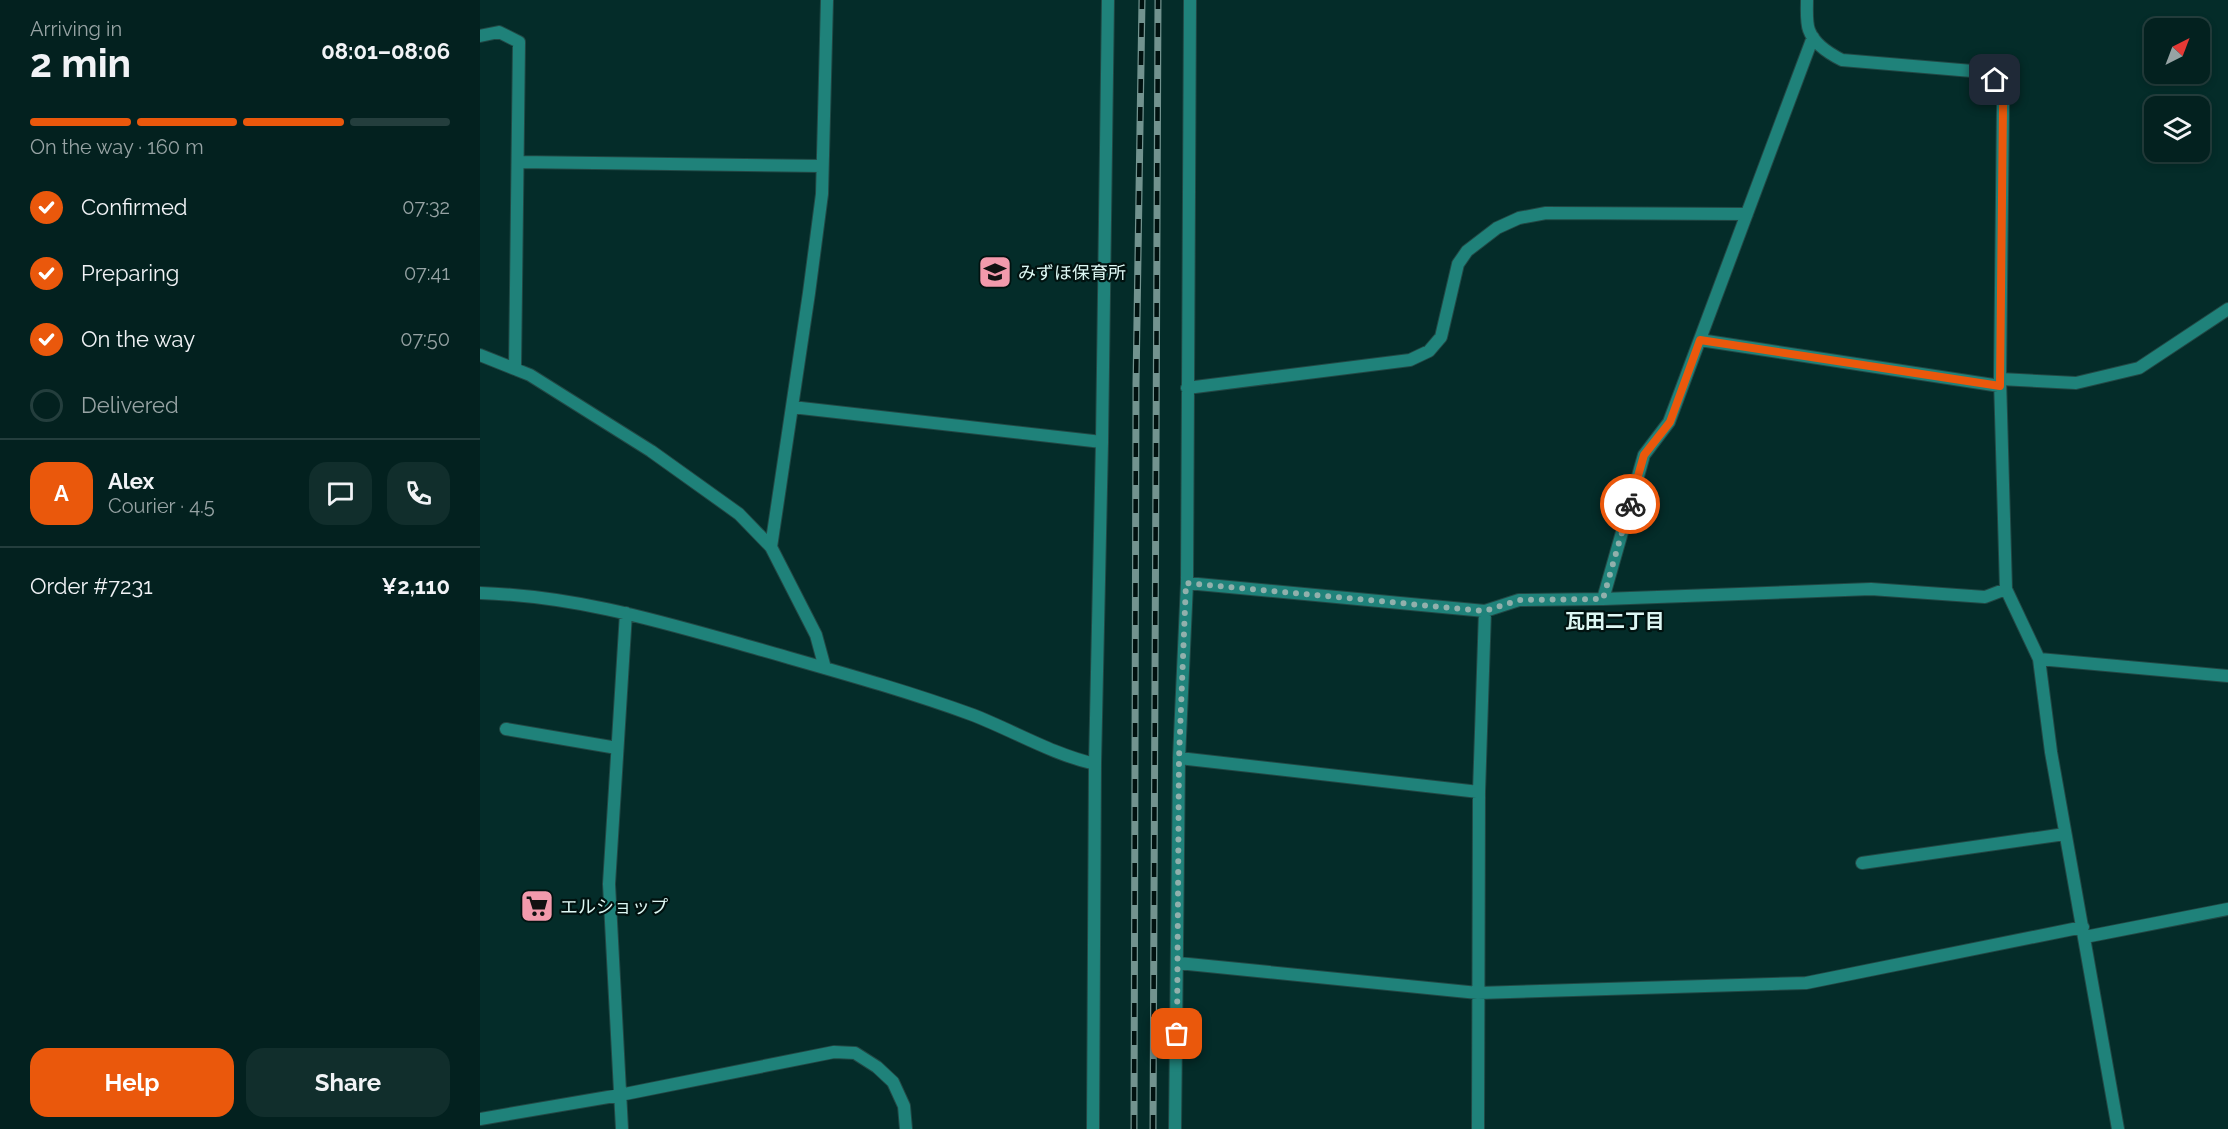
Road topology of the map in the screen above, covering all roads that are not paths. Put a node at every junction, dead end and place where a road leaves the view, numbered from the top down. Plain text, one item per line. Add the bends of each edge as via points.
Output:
1 (827, 0) edge
2 (1108, 0) edge
3 (1190, 0) edge
4 (1807, 0) edge
5 (480, 36) edge
6 (1813, 37) junction
7 (518, 162) junction
8 (822, 166) junction
9 (1748, 214) junction
10 (2228, 309) edge
11 (1700, 340) junction
12 (480, 356) edge
13 (515, 369) junction
14 (2000, 382) junction
15 (1187, 388) junction
16 (792, 407) junction
17 (1102, 442) junction
18 (771, 547) junction
19 (1186, 583) junction
20 (2006, 589) junction
21 (480, 593) edge
22 (1603, 599) junction
23 (1485, 611) junction
24 (626, 613) junction
25 (2039, 659) junction
26 (825, 668) junction
27 (2228, 676) edge
28 (506, 729) dead end
29 (617, 748) junction
30 (1179, 758) junction
31 (1095, 764) junction
32 (1479, 792) junction
33 (2066, 834) junction
34 (1863, 863) dead end
35 (2228, 909) edge
36 (2084, 932) junction
37 (1178, 963) junction
38 (1478, 993) junction
39 (620, 1095) junction
40 (480, 1119) edge
41 (622, 1129) edge
42 (906, 1129) edge
43 (1093, 1129) edge
44 (1175, 1129) edge
45 (1478, 1129) edge
46 (2118, 1129) edge

1 - 8 street
2 - 17 street
3 - 15 street
4 - 6 street
5 - 7 street via 499,32 519,42
6 - 9 street
6 - 14 street via 1842,60 1984,72 1995,80 2003,105
7 - 8 street
7 - 13 street
8 - 16 street via 822,194
9 - 11 street
9 - 15 street via 1546,213 1520,218 1497,228 1467,251 1458,264 1441,337 1429,351 1410,360
10 - 14 street via 2139,368 2076,383
11 - 14 street
11 - 22 street via 1670,422 1644,455
12 - 13 street
13 - 18 street via 651,450 739,514
14 - 20 street
15 - 19 street
16 - 17 street
16 - 18 street
17 - 31 street
18 - 26 street via 816,635
19 - 23 street
19 - 30 street
20 - 22 street via 1985,597 1871,589
20 - 25 street
21 - 24 street via 521,594
22 - 23 street via 1519,600
23 - 32 street
24 - 26 street
24 - 29 street
25 - 27 street
25 - 33 street
26 - 31 street via 973,716 1071,758
28 - 29 street
29 - 39 street via 609,884
30 - 32 street
30 - 37 street
31 - 43 street
32 - 38 street
33 - 34 street
33 - 36 street
35 - 36 street
36 - 38 street via 1806,983
36 - 46 street
37 - 38 street
37 - 44 street
38 - 45 street
39 - 40 street
39 - 41 street
39 - 42 street via 834,1052 855,1053 893,1082 904,1106

